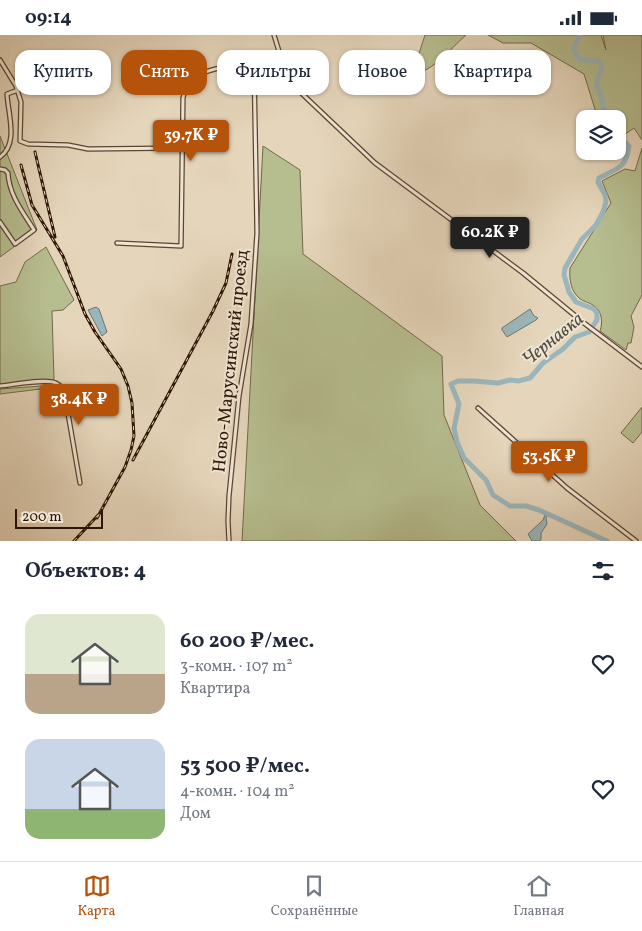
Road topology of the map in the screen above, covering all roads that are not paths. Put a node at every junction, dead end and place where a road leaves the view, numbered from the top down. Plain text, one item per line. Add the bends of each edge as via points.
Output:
1 (274, 35) edge
2 (279, 50) edge
3 (0, 60) edge
4 (217, 69) edge
5 (15, 83) edge
6 (15, 92) edge
7 (19, 95) edge
8 (255, 95) edge
9 (302, 95) edge
10 (182, 148) junction
11 (0, 157) edge
12 (0, 169) edge
13 (0, 222) edge
14 (117, 243) dead end
15 (642, 367) edge
16 (0, 386) edge
17 (478, 407) dead end
18 (80, 483) dead end
19 (229, 541) edge
20 (636, 541) edge

1 - 2 street
3 - 5 street
4 - 10 street via 202,73 184,90
6 - 11 street via 7,94 10,146
7 - 10 street via 20,141 25,143 88,149
8 - 19 street, Ново-Марусинский проезд via 257,233 251,324 239,396 229,496
9 - 15 street via 375,163 518,269
10 - 14 street via 181,246
12 - 13 street via 8,173 13,196 34,230 15,244
16 - 18 street via 55,382 61,387
17 - 20 street via 567,488

